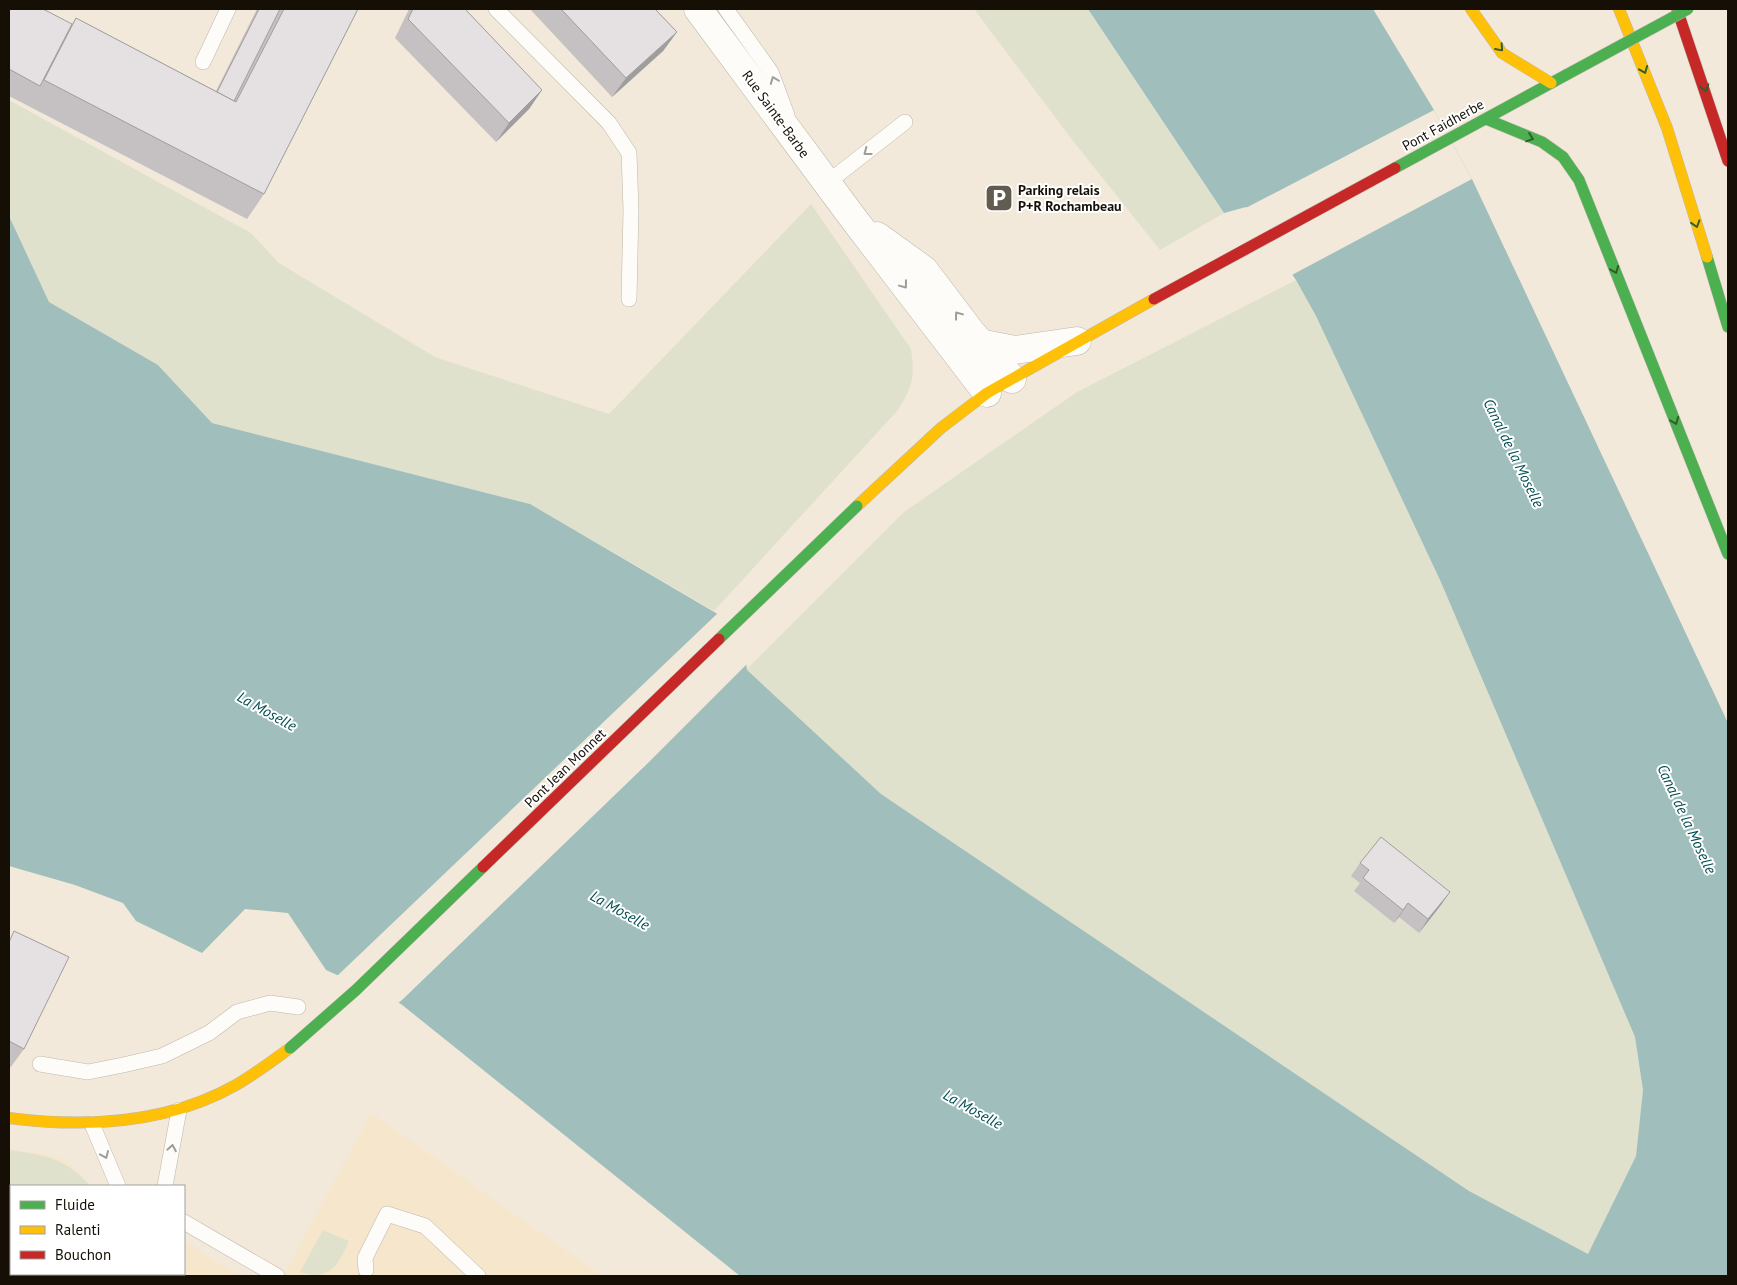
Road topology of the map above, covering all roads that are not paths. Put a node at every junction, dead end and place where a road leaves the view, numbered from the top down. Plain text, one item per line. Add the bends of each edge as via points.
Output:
1 (228, 9) edge
2 (496, 9) edge
3 (698, 9) edge
4 (726, 9) edge
5 (1471, 9) edge
6 (1619, 9) edge
7 (1677, 9) edge
8 (1688, 9) edge
9 (203, 62) dead end
10 (1551, 83) junction
11 (1486, 119) junction
12 (905, 122) dead end
13 (796, 142) junction
14 (1728, 161) edge
15 (827, 182) junction
16 (853, 218) junction
17 (629, 299) dead end
18 (1728, 327) edge
19 (1078, 341) junction
20 (984, 344) junction
21 (1012, 379) junction
22 (987, 393) junction
23 (1728, 554) edge
24 (298, 1007) dead end
25 (40, 1064) dead end
26 (178, 1110) junction
27 (9, 1118) edge
28 (92, 1124) junction
29 (118, 1185) edge
30 (165, 1185) edge
31 (185, 1223) edge
32 (365, 1274) edge
33 (277, 1276) edge
34 (478, 1276) edge

1 - 9 lane
2 - 17 lane via 609,123 629,153 632,210
3 - 13 street, Rue Sainte-Barbe
13 -> 4 lane via 772,72
5 -> 10 main road via 1502,53
6 -> 18 main road via 1667,128
7 -> 14 main road
8 - 10 main road, Pont Faidherbe, bridge
10 - 11 main road, Pont Faidherbe
11 - 19 main road, Pont Faidherbe
11 -> 23 main road via 1542,142 1563,157 1579,180
12 -> 15 lane
13 - 15 street, Rue Sainte-Barbe
15 - 16 street, Rue Sainte-Barbe
20 -> 16 street, Rue Sainte-Barbe via 971,332 924,270
16 -> 22 street, Rue Sainte-Barbe
19 - 20 street via 1015,350
19 - 21 main road, Pont Faidherbe
20 - 21 street, Rue Sainte-Barbe
21 - 22 main road, Pont Jean Monnet
22 - 26 main road, Pont Jean Monnet, bridge via 941,428 857,506 356,990 290,1048 238,1084
24 - 25 lane via 270,1003 237,1012 209,1033 162,1056 123,1065 88,1072
26 - 28 main road, Pont Jean Monnet via 138,1120
30 -> 26 lane
27 - 28 main road, Pont Jean Monnet via 52,1124
28 -> 29 lane
31 - 33 lane
32 - 34 lane via 365,1258 387,1214 425,1226

